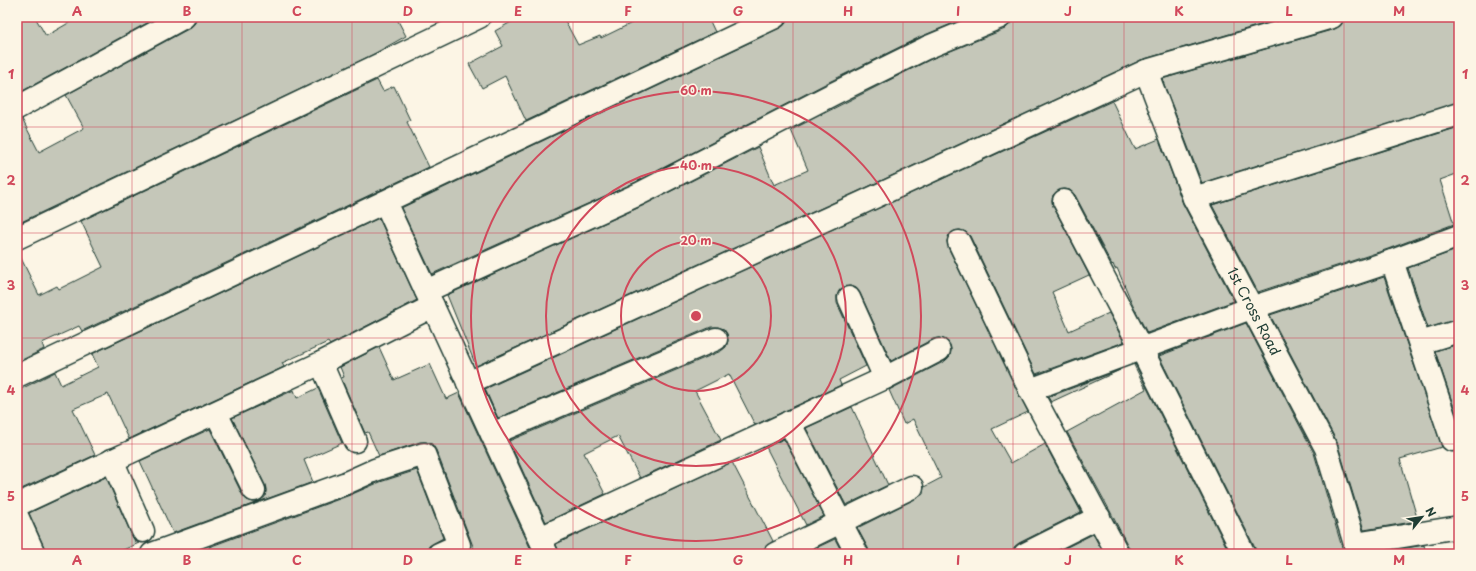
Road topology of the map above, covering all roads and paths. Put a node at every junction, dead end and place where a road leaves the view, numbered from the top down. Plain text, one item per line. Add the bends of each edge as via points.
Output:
1 (184, 17) edge
2 (479, 17) edge
3 (776, 17) edge
4 (1000, 17) edge
5 (1332, 17) edge
6 (1146, 71) junction
7 (17, 108) edge
8 (1459, 114) edge
9 (1194, 198) junction
10 (1064, 201) dead end
11 (385, 202) junction
12 (1459, 236) edge
13 (17, 238) edge
14 (959, 242) dead end
15 (1392, 261) junction
16 (849, 298) dead end
17 (429, 299) junction
18 (1251, 308) junction
19 (1459, 331) edge
20 (716, 339) dead end
21 (1420, 343) junction
22 (1141, 348) junction
23 (939, 350) dead end
24 (321, 363) junction
25 (17, 376) edge
26 (885, 378) junction
27 (468, 383) junction
28 (1030, 390) junction
29 (216, 413) junction
30 (789, 422) junction
31 (492, 434) junction
32 (1459, 438) edge
33 (355, 441) dead end
34 (112, 460) junction
35 (912, 487) dead end
36 (254, 490) dead end
37 (17, 505) edge
38 (17, 516) edge
39 (1099, 517) junction
40 (841, 522) junction
41 (1459, 527) edge
42 (143, 531) dead end
43 (543, 546) edge
44 (1356, 549) edge
45 (34, 554) edge
46 (152, 554) edge
47 (439, 554) edge
48 (775, 554) edge
49 (857, 554) edge
50 (1025, 554) edge
51 (1118, 554) edge
52 (1244, 554) edge

1 - 7 street
2 - 13 street
3 - 11 street
4 - 17 street via 919,51
5 - 6 street
6 - 9 street, 1st Cross Road
6 - 27 street
8 - 9 street
9 - 18 street, 1st Cross Road
10 - 22 street
11 - 17 street
11 - 25 street
12 - 15 street
14 - 28 street
15 - 18 street
15 - 21 street
16 - 26 street
17 - 24 street
17 - 27 street
18 - 22 street
18 - 44 street, 1st Cross Road via 1326,448
19 - 21 street
20 - 31 street
21 - 32 street via 1452,440
22 - 28 street
22 - 52 street
23 - 26 street
24 - 29 street
24 - 33 street
26 - 30 street
27 - 31 street
28 - 39 street
29 - 34 street
29 - 36 street
30 - 40 street
30 - 43 street
31 - 43 street
34 - 37 street
34 - 42 street
35 - 40 street
38 - 45 street
39 - 50 street
39 - 51 street
40 - 48 street
40 - 49 street
41 - 44 street
46 - 47 street via 424,454 460,545

